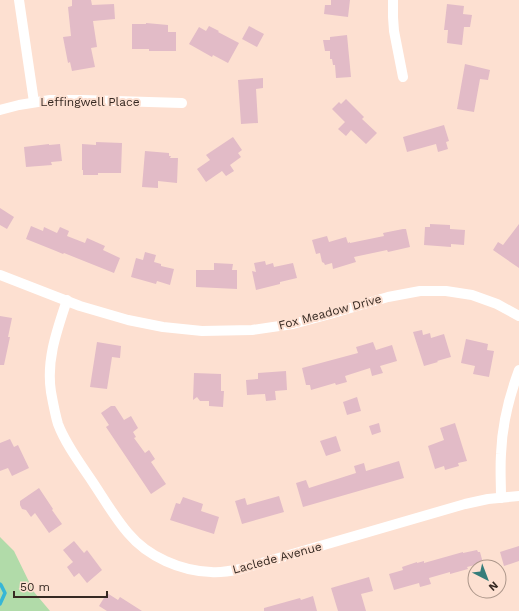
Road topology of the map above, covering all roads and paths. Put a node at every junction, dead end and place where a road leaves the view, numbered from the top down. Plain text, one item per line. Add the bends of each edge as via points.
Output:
1 (19, 0) edge
2 (393, 0) edge
3 (403, 77) dead end
4 (34, 102) junction
5 (182, 104) dead end
6 (0, 110) edge
7 (0, 275) edge
8 (67, 300) junction
9 (519, 316) edge
10 (519, 370) edge
11 (519, 496) edge
12 (501, 498) junction

1 - 4 street
2 - 3 street via 394,31
4 - 5 street, Leffingwell Place via 83,100
4 - 6 street, Leffingwell Place
7 - 8 street, Fox Meadow Drive
8 - 9 street, Fox Meadow Drive via 128,320 202,331 252,330 292,324 388,297 420,291 472,295
8 - 12 street, Laclede Avenue via 50,366 51,391 59,425 68,446 129,534 148,551 173,564 211,572 241,569 465,504
10 - 12 street via 504,425
11 - 12 street, Laclede Avenue

